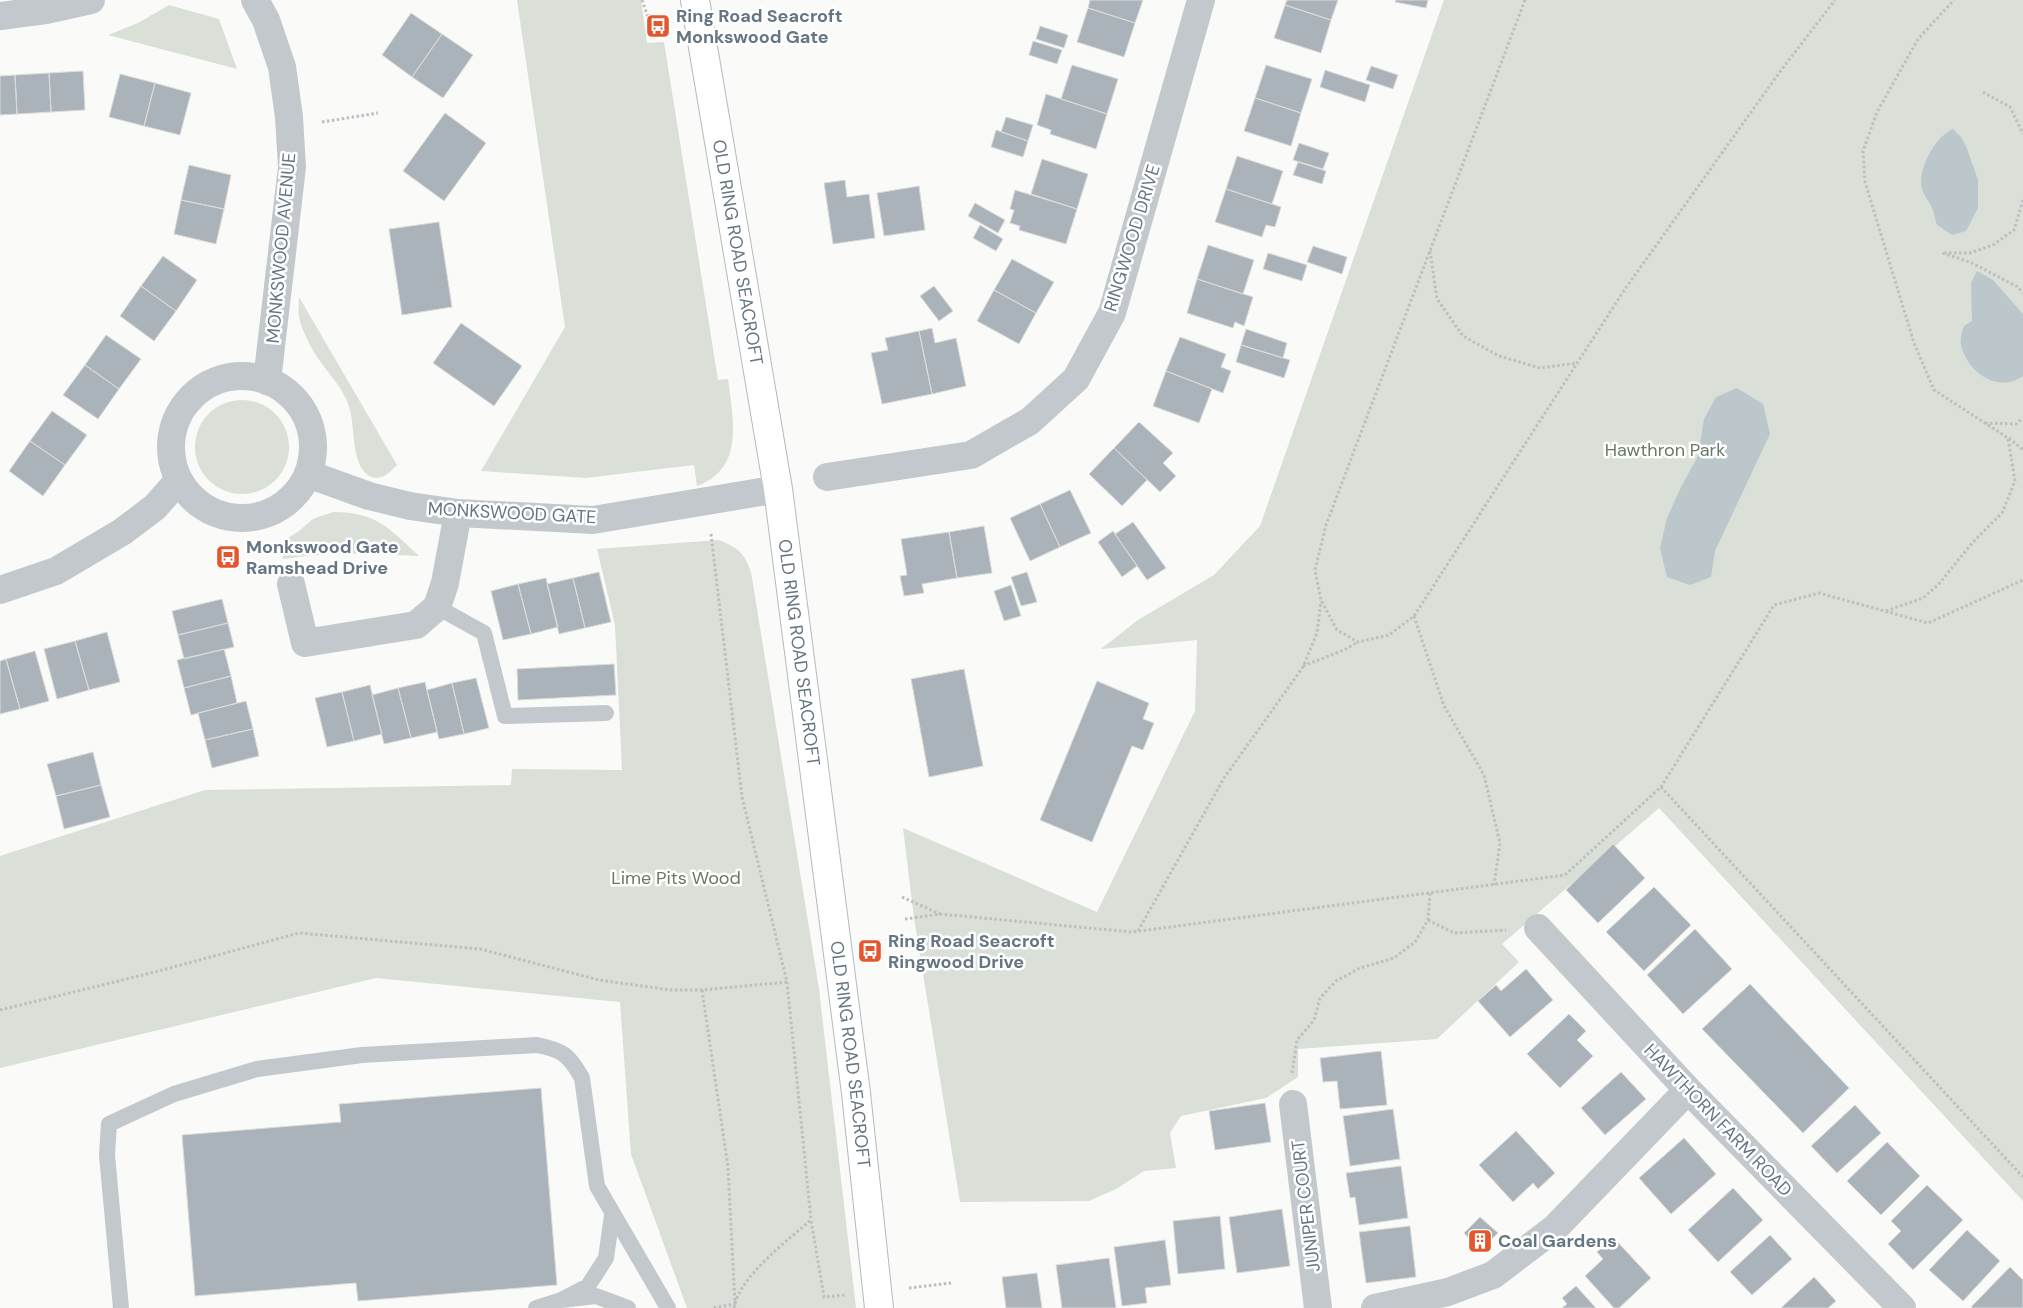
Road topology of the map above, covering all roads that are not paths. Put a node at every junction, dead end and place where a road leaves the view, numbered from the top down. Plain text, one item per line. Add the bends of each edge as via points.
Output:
1 (91, 0) edge
2 (255, 0) edge
3 (695, 0) edge
4 (1201, 0) edge
5 (0, 16) edge
6 (267, 381) junction
7 (308, 474) junction
8 (827, 477) dead end
9 (178, 481) junction
10 (778, 489) junction
11 (458, 513) junction
12 (290, 584) dead end
13 (0, 590) edge
14 (437, 607) junction
15 (606, 713) dead end
16 (1538, 928) road end
17 (1688, 1090) junction
18 (1297, 1100) road end
19 (612, 1215) junction
20 (561, 1300) junction
21 (878, 1300) edge
22 (121, 1308) edge
23 (536, 1308) edge
24 (628, 1308) edge
25 (668, 1308) edge
26 (1318, 1308) edge
27 (1375, 1308) edge
28 (1902, 1308) edge

1 - 5 street
2 - 6 street, MONKSWOOD AVENUE via 266,20 282,67 292,167
3 - 10 main road, OLD RING ROAD SEACROFT
4 - 8 street, RINGWOOD DRIVE via 1112,313 1076,379 1030,421 971,455
6 - 7 street via 277,384 292,396 304,412 314,449
6 - 9 street via 259,377 239,376 220,379 201,388 186,402 175,421 170,441
7 - 9 street via 288,503 270,514 249,519 228,518 208,511 191,498
7 - 11 street, MONKSWOOD GATE via 369,496
9 - 13 street via 155,507 122,532 56,571
10 - 11 street, MONKSWOOD GATE via 593,520
10 - 21 main road, OLD RING ROAD SEACROFT via 856,1093
11 - 14 street via 445,583
12 - 14 street via 305,643 416,625
14 - 15 lane via 484,633 505,716
16 - 17 street, HAWTHORN FARM ROAD
17 - 27 street via 1555,1228 1492,1275 1448,1292
17 - 28 street, HAWTHORN FARM ROAD
18 - 26 street, JUNIPER COURT
19 - 20 lane via 606,1258 588,1286
19 - 22 lane via 597,1186 582,1078 574,1063 557,1049 537,1045 362,1055 257,1069 174,1094 109,1124 107,1155
19 - 25 lane
20 - 23 lane
20 - 24 lane via 596,1296

